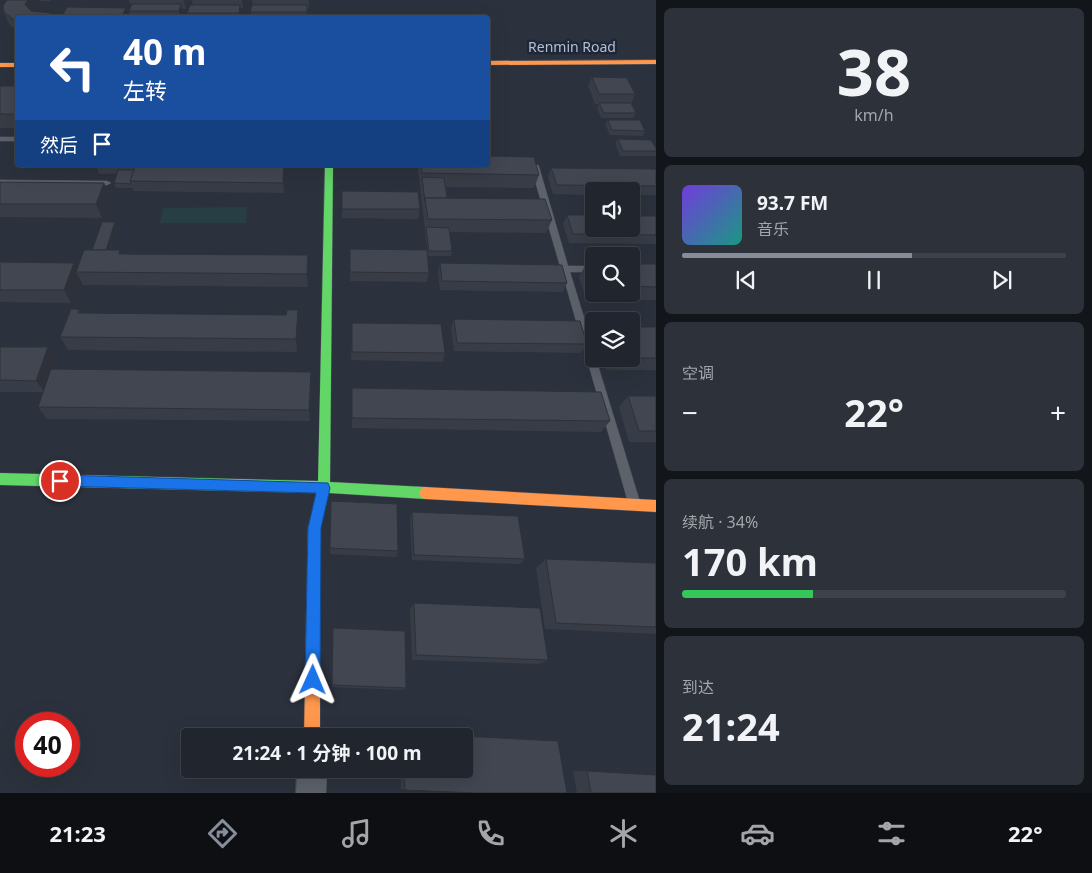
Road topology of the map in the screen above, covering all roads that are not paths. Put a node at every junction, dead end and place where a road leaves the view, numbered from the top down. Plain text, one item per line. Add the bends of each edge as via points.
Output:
1 (656, 62) edge
2 (490, 63) edge
3 (0, 65) edge
4 (15, 65) edge
5 (0, 139) edge
6 (15, 139) edge
7 (329, 167) edge
8 (536, 167) edge
9 (0, 182) edge
10 (107, 183) dead end
11 (547, 268) edge
12 (565, 269) junction
13 (585, 269) edge
14 (0, 479) edge
15 (324, 488) junction
16 (635, 505) junction
17 (656, 506) edge
18 (312, 728) edge
19 (312, 778) edge
20 (311, 793) edge

1 - 2 street, Renmin Road
3 - 4 street
5 - 6 lane
7 - 15 street
8 - 12 lane
9 - 10 lane
11 - 12 lane
12 - 13 lane
12 - 16 lane
14 - 15 street
15 - 16 street
15 - 18 street via 314,528
16 - 17 street
19 - 20 street

